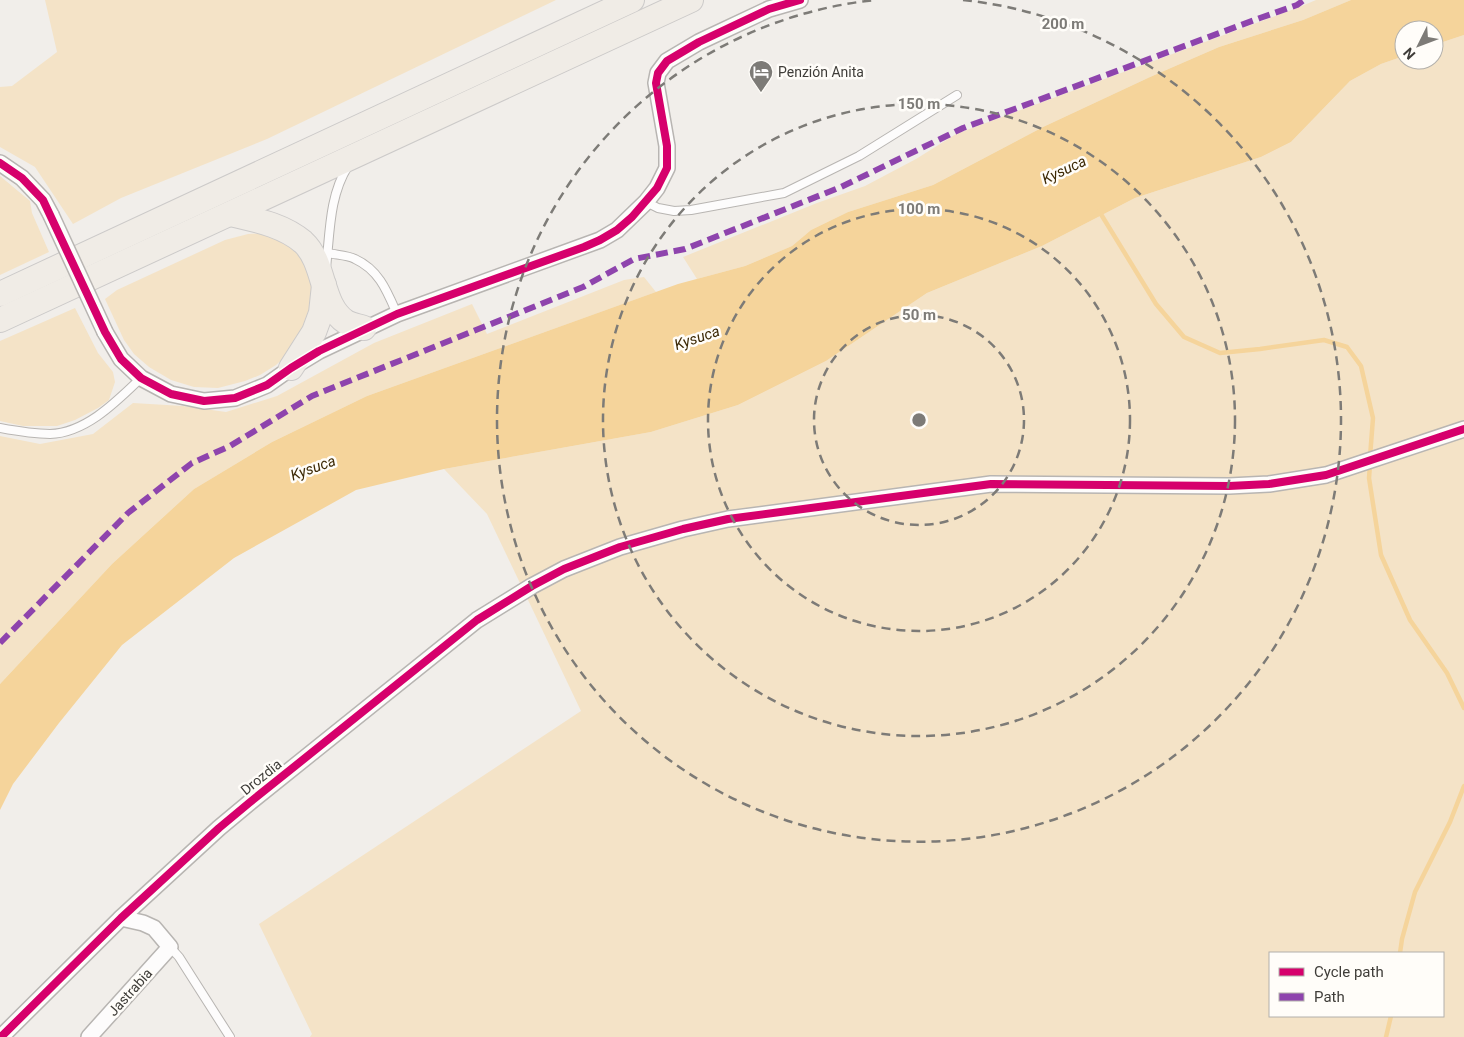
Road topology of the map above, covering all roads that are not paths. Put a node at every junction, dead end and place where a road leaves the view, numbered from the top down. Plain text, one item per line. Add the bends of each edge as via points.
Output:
1 (632, 0) edge
2 (691, 0) edge
3 (800, 0) edge
4 (957, 95) dead end
5 (354, 155) junction
6 (0, 163) edge
7 (646, 202) junction
8 (231, 214) junction
9 (328, 253) junction
10 (324, 285) junction
11 (0, 294) edge
12 (397, 314) junction
13 (0, 320) edge
14 (364, 328) junction
15 (292, 368) junction
16 (141, 378) junction
17 (0, 428) edge
18 (1464, 429) edge
19 (121, 918) junction
20 (170, 946) junction
21 (2, 1037) edge
22 (89, 1037) edge
23 (230, 1037) edge

1 - 11 main road
2 - 5 main road
3 - 7 street via 769,9 699,42 662,67 656,83 668,146 666,168
4 - 7 lane via 859,156 784,193 691,210 674,211
5 - 8 main road
5 - 9 lane via 335,195
6 - 16 street, bridge via 22,178 43,200 105,332 121,358
7 - 12 street via 617,230 600,240
8 - 10 main road via 274,225 304,243 316,260
8 - 13 main road
9 - 10 lane
9 - 12 lane via 354,258 372,270 385,286
10 - 14 main road via 338,316
10 - 15 main road via 321,313 314,332
12 - 14 street
14 - 15 street
15 - 16 street via 267,385 235,398 204,401 171,394
16 - 17 lane via 107,410 70,430 52,434
18 - 19 street, Drozdia via 1326,475 1269,484 992,484 728,519 620,547 564,569 478,620 249,803
19 - 20 street via 154,928
19 - 21 street, Drozdia
20 - 22 street, Jastrabia
20 - 23 lane

